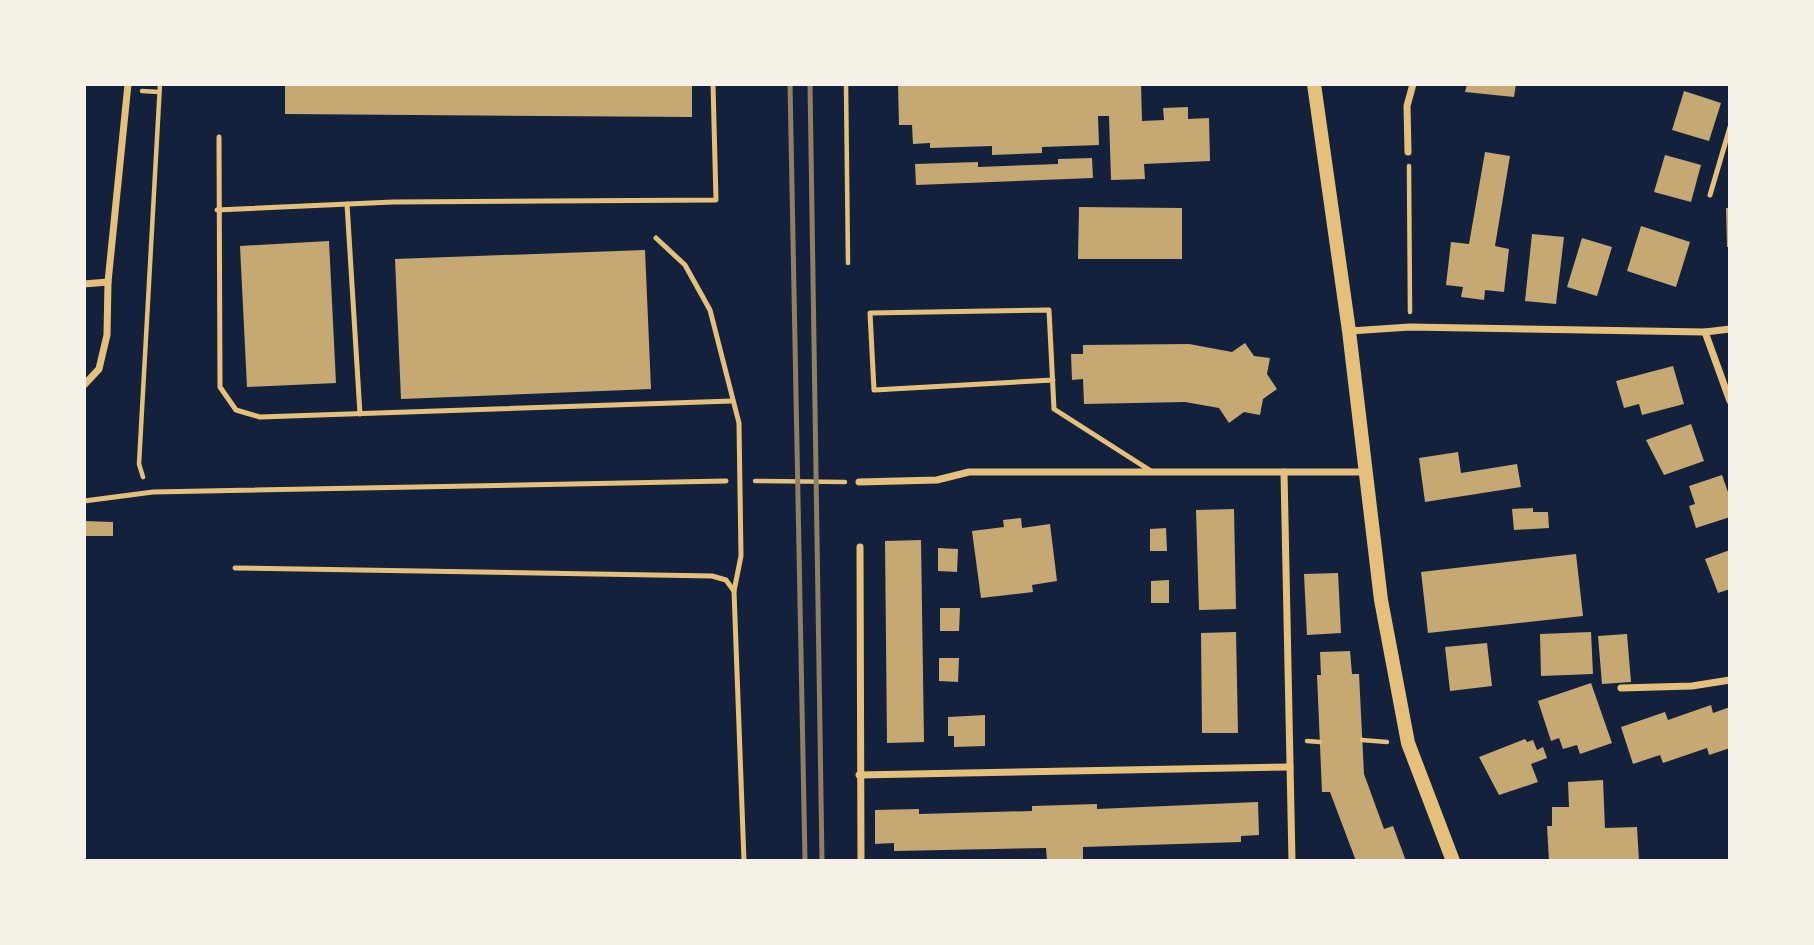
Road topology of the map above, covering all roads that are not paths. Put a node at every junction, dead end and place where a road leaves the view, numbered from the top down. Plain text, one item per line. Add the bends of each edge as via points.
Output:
1 (128, 84) edge
2 (713, 84) edge
3 (1314, 84) edge
4 (1413, 84) edge
5 (1730, 127) edge
6 (219, 137) dead end
7 (1408, 152) road end
8 (1710, 195) dead end
9 (347, 204) junction
10 (217, 210) junction
11 (656, 238) dead end
12 (108, 282) junction
13 (84, 284) edge
14 (1730, 329) edge
15 (1349, 331) junction
16 (1705, 332) junction
17 (1053, 380) junction
18 (84, 385) edge
19 (732, 401) junction
20 (1730, 401) edge
21 (360, 414) junction
22 (1153, 472) junction
23 (1284, 472) junction
24 (1366, 472) junction
25 (726, 481) road end
26 (859, 482) road end
27 (84, 501) edge
28 (860, 547) dead end
29 (236, 568) dead end
30 (734, 591) junction
31 (1730, 680) edge
32 (1621, 688) dead end
33 (1290, 767) junction
34 (859, 775) junction
35 (744, 861) edge
36 (861, 861) edge
37 (1292, 861) edge
38 (1453, 861) edge

1 - 12 street
2 - 9 lane via 716,200
3 - 15 main road
4 - 7 street via 1407,106
5 - 8 lane
6 - 10 lane
9 - 10 lane
9 - 21 lane
10 - 21 lane via 220,387 236,410 260,416
11 - 19 lane via 685,265 710,310
12 - 13 street
12 - 18 street via 107,335 99,369
14 - 16 street
15 - 16 street via 1410,327
15 - 24 main road
16 - 20 street
17 - 17 lane via 1049,310 870,313 874,390
17 - 22 lane via 1054,409
19 - 21 lane
19 - 30 lane via 739,423 741,556
22 - 23 street
22 - 26 street via 969,472 937,480
23 - 24 street
23 - 33 street
24 - 38 main road via 1381,600 1408,743
25 - 27 lane via 153,492
28 - 34 street
29 - 30 lane via 712,576 726,580
30 - 35 lane
31 - 32 street
33 - 34 street
33 - 37 street
34 - 36 street

